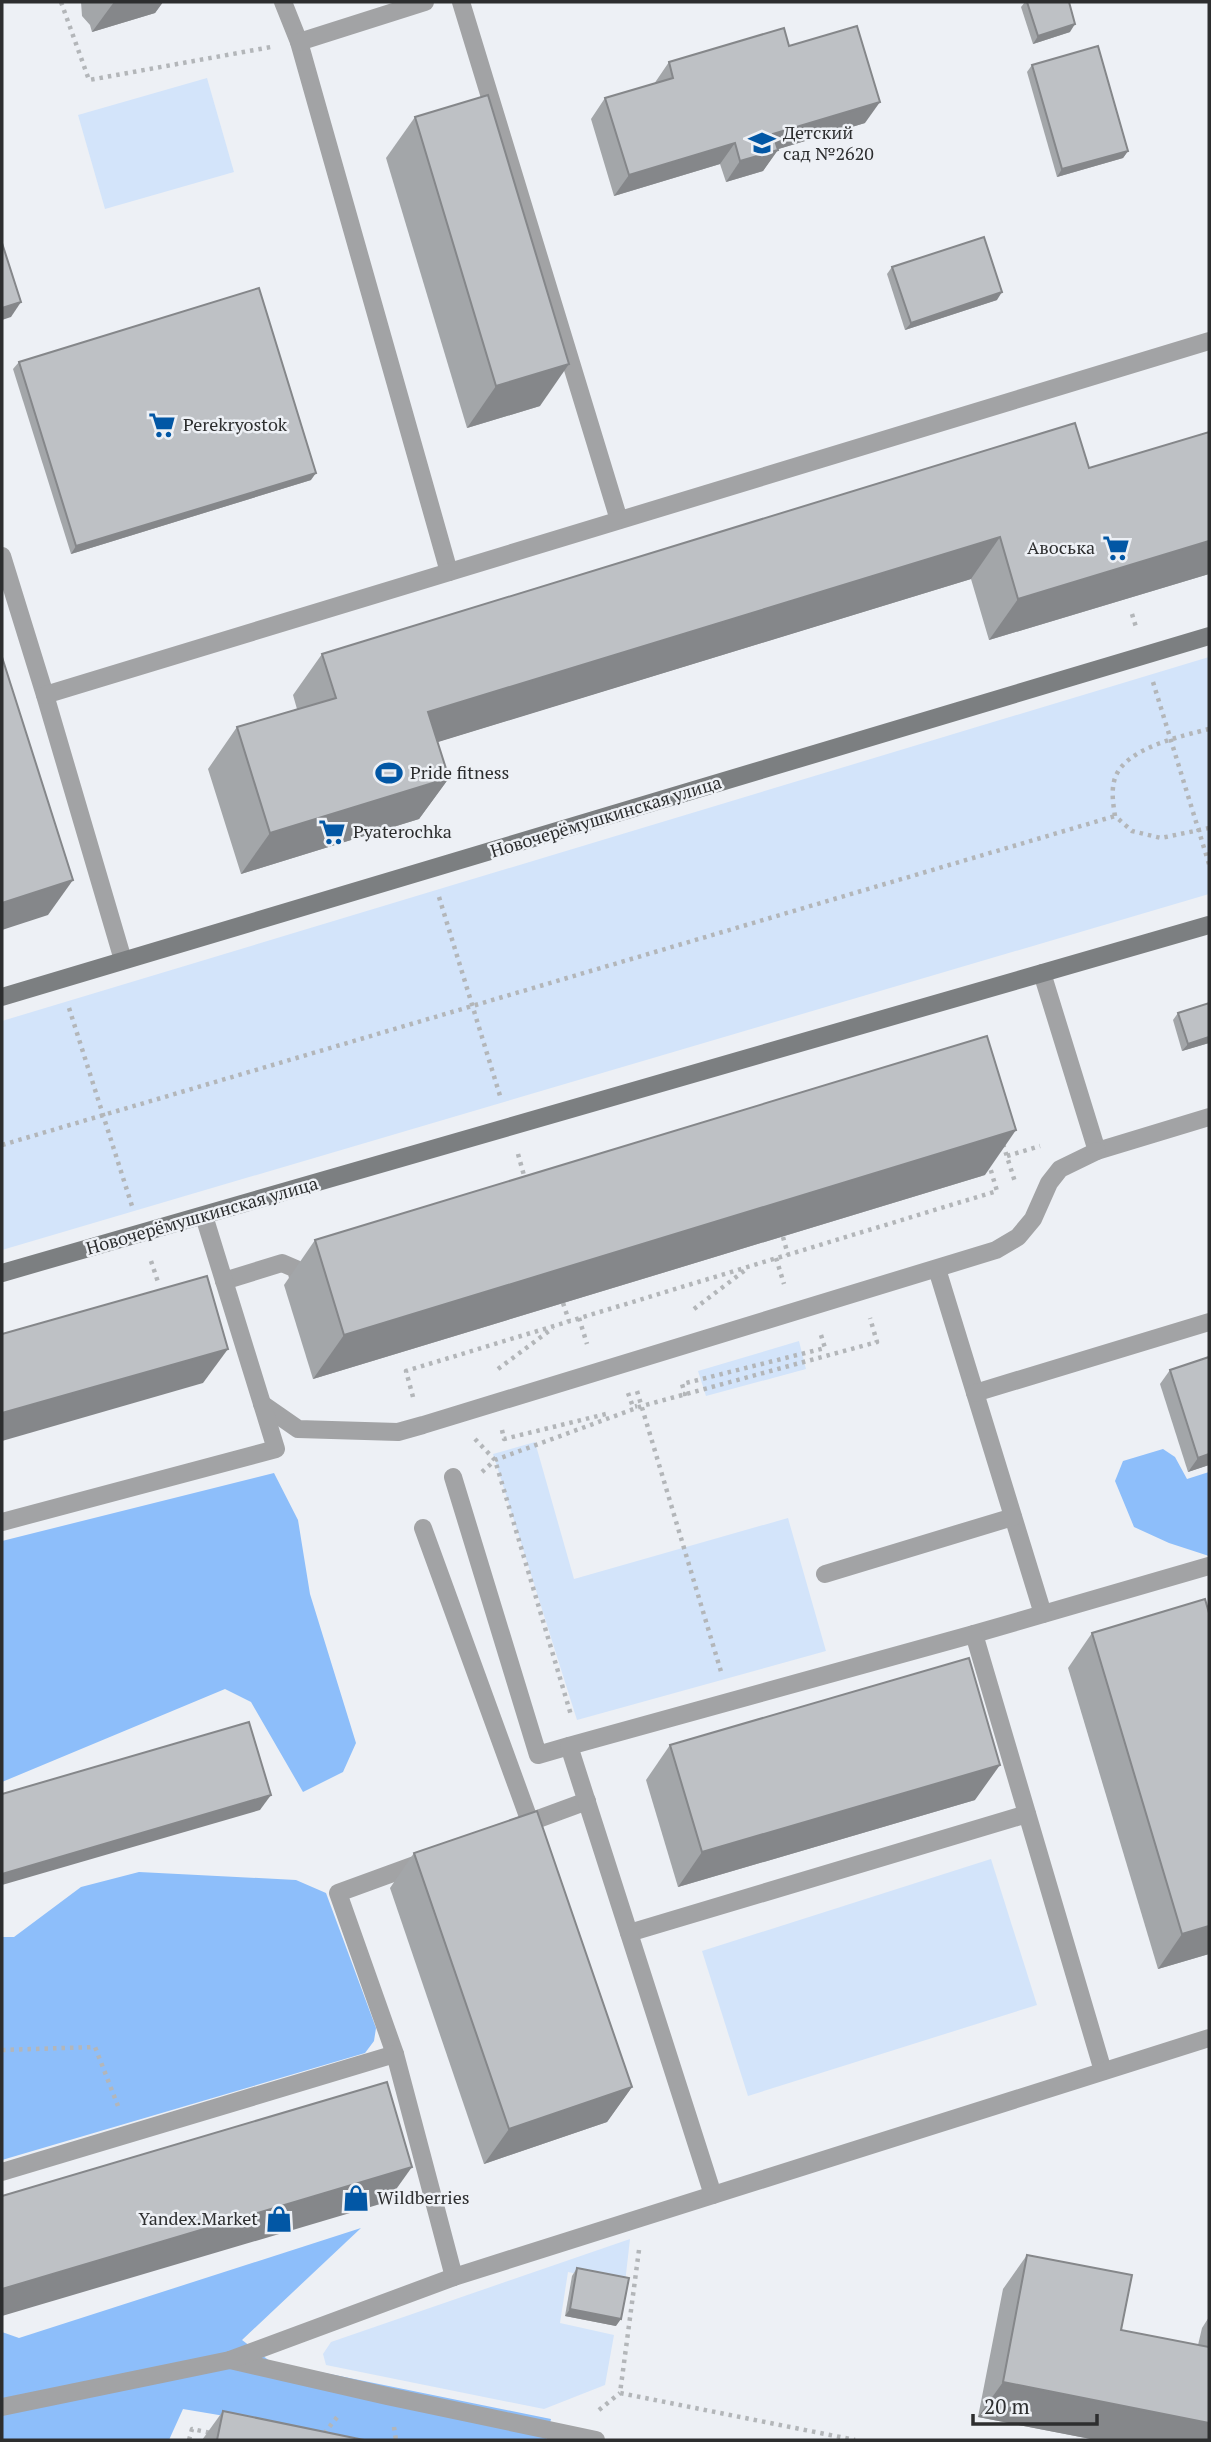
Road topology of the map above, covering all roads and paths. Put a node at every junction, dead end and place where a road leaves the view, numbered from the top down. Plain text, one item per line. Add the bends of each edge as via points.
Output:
1 (61, 2) edge
2 (283, 2) edge
3 (425, 2) edge
4 (461, 2) edge
5 (299, 42) junction
6 (1209, 341) edge
7 (620, 520) junction
8 (2, 556) edge
9 (449, 572) junction
10 (1132, 614) edge
11 (1209, 636) edge
12 (1145, 656) junction
13 (45, 695) junction
14 (1209, 729) edge
15 (1171, 739) junction
16 (1115, 816) junction
17 (1209, 828) edge
18 (1198, 831) junction
19 (1209, 864) edge
20 (431, 869) junction
21 (1209, 925) edge
22 (123, 960) junction
23 (1042, 973) junction
24 (60, 980) junction
25 (2, 997) edge
26 (473, 1007) junction
27 (102, 1115) junction
28 (1209, 1117) edge
29 (510, 1127) junction
30 (1001, 1137) edge
31 (2, 1145) edge
32 (1005, 1149) junction
33 (1097, 1151) junction
34 (996, 1152) edge
35 (986, 1155) edge
36 (526, 1181) edge
37 (204, 1216) junction
38 (1028, 1226) junction
39 (142, 1234) junction
40 (783, 1237) edge
41 (788, 1255) junction
42 (937, 1269) junction
43 (2, 1273) edge
44 (224, 1281) junction
45 (299, 1281) dead end
46 (159, 1285) dead end
47 (563, 1303) edge
48 (870, 1316) dead end
49 (569, 1321) junction
50 (1209, 1322) edge
51 (825, 1348) dead end
52 (634, 1381) dead end
53 (975, 1393) junction
54 (262, 1404) junction
55 (642, 1406) junction
56 (633, 1407) dead end
57 (606, 1413) dead end
58 (422, 1425) junction
59 (471, 1435) dead end
60 (504, 1439) dead end
61 (495, 1460) junction
62 (453, 1477) dead end
63 (1013, 1517) junction
64 (2, 1522) edge
65 (423, 1528) dead end
66 (1209, 1566) edge
67 (825, 1574) dead end
68 (1043, 1614) junction
69 (974, 1634) junction
70 (730, 1702) junction
71 (574, 1744) junction
72 (587, 1801) junction
73 (1027, 1814) junction
74 (530, 1822) junction
75 (505, 1832) edge
76 (440, 1855) edge
77 (629, 1933) junction
78 (1209, 2038) edge
79 (2, 2050) edge
80 (395, 2054) junction
81 (1103, 2071) junction
82 (129, 2134) junction
83 (2, 2172) edge
84 (713, 2195) junction
85 (644, 2216) junction
86 (454, 2277) junction
87 (230, 2360) junction
88 (2, 2407) edge
89 (217, 2435) edge
90 (568, 2437) edge
91 (189, 2440) edge
92 (596, 2440) edge
93 (855, 2440) edge

1 - 5 path via 89,80
2 - 5 lane
3 - 5 lane
4 - 7 lane
5 - 9 lane
6 - 7 lane
7 - 9 lane
8 - 13 lane
9 - 13 lane
10 - 12 path
11 - 12 street, Новочерёмушкинская улица
12 - 15 path
12 - 20 street, Новочерёмушкинская улица
13 - 22 lane
14 - 15 path
15 - 16 path via 1131,757 1116,775 1112,792
15 - 18 path
16 - 18 path via 1132,831 1161,838
16 - 26 path
17 - 18 path
18 - 19 path
20 - 22 street, Новочерёмушкинская улица
20 - 26 path
21 - 23 street, Новочерёмушкинская улица
22 - 24 street, Новочерёмушкинская улица
23 - 29 street, Новочерёмушкинская улица
23 - 33 lane
24 - 25 street, Новочерёмушкинская улица
24 - 27 path
26 - 27 path
26 - 29 path
27 - 31 path
27 - 39 path
28 - 33 lane
29 - 36 path
29 - 37 street, Новочерёмушкинская улица
30 - 32 path
32 - 34 path
32 - 38 path
33 - 38 lane via 1060,1169
35 - 41 path via 997,1191
37 - 39 street, Новочерёмушкинская улица
37 - 44 lane
38 - 42 lane via 996,1250
39 - 43 street, Новочерёмушкинская улица
39 - 46 path
40 - 41 path
41 - 49 path
42 - 53 lane
42 - 58 lane
44 - 45 lane via 282,1263 296,1269
44 - 54 lane
47 - 49 path
48 - 55 path via 877,1342
49 - 58 path via 406,1371
50 - 53 lane
51 - 56 path via 682,1384 684,1394
52 - 55 path
53 - 63 lane
54 - 58 lane via 298,1429 397,1432
54 - 64 lane via 276,1449
55 - 61 path
55 - 70 path
57 - 60 path
59 - 61 path
61 - 71 path
62 - 71 lane via 538,1755
63 - 67 lane
63 - 68 lane
65 - 74 lane
66 - 68 lane
68 - 69 lane
69 - 70 lane
69 - 73 lane
70 - 71 lane
71 - 72 lane
72 - 74 lane
72 - 77 lane
73 - 77 lane
73 - 81 lane
74 - 75 lane
76 - 80 lane via 338,1893
77 - 84 lane
78 - 81 lane
79 - 82 path via 95,2047
80 - 82 lane
80 - 86 lane
81 - 84 lane
82 - 83 lane
84 - 85 lane
85 - 86 lane
85 - 93 path via 620,2393
86 - 87 lane
87 - 88 lane
87 - 90 lane
89 - 91 path via 192,2429
90 - 92 lane

